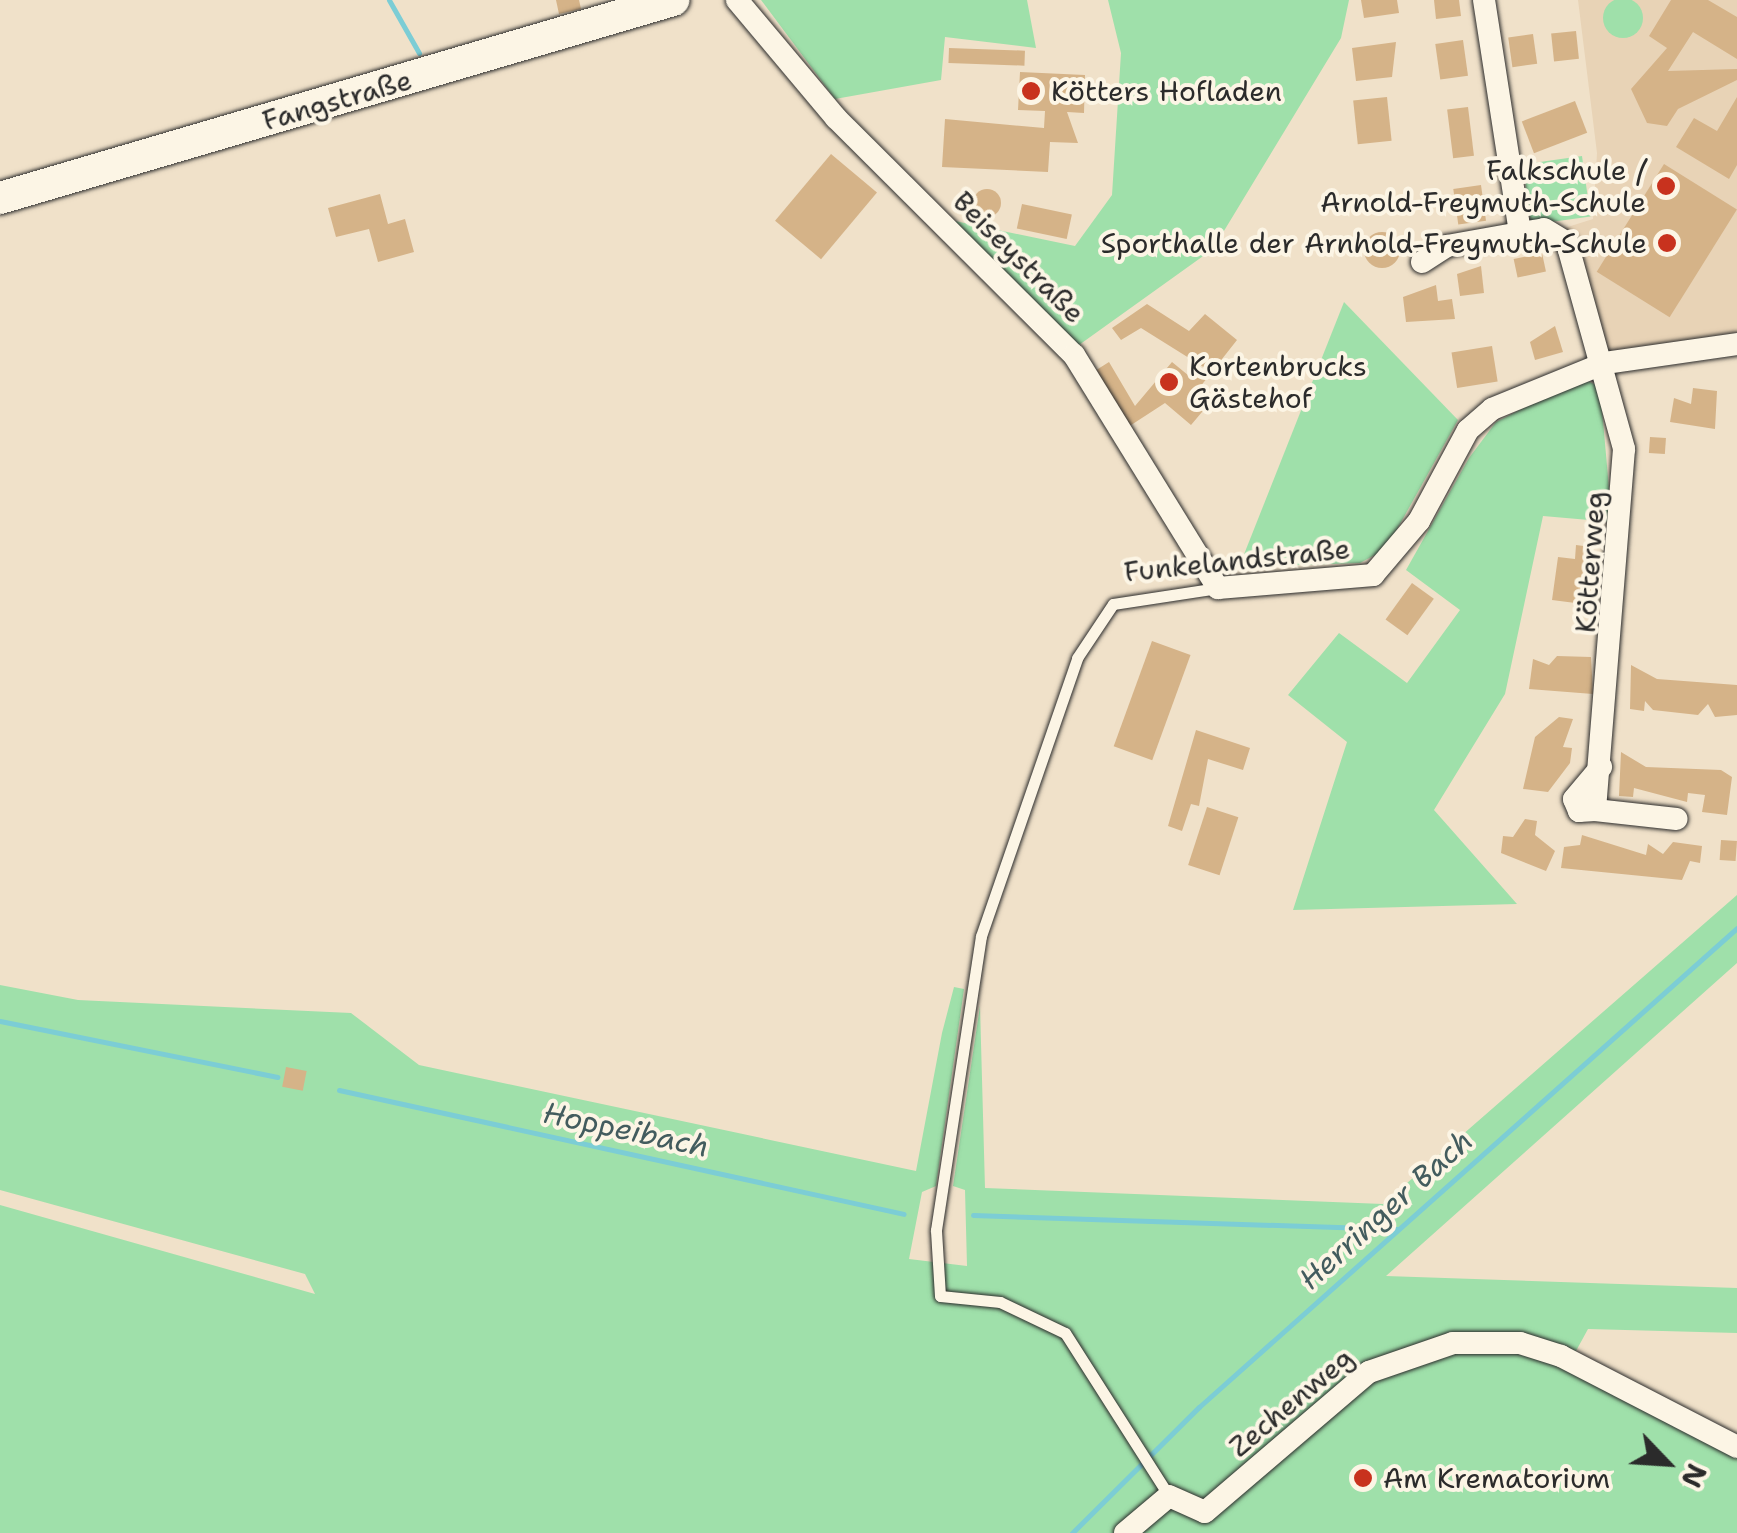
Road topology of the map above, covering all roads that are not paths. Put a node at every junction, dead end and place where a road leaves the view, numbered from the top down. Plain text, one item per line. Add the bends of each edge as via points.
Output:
1 (674, 0) edge
2 (737, 0) edge
3 (1484, 0) edge
4 (0, 198) edge
5 (1520, 233) junction
6 (1422, 262) dead end
7 (1737, 344) edge
8 (1605, 363) junction
9 (1218, 588) junction
10 (1676, 819) dead end
11 (1737, 1447) edge
12 (1168, 1486) junction
13 (1125, 1533) edge

1 - 4 main road, Fangstraße
2 - 9 street, Beiseystraße via 836,118 1074,355
3 - 5 street
5 - 6 street via 1446,246
5 - 8 street, Kötterweg via 1544,229 1567,243
7 - 8 street, Funkelandstraße
8 - 9 street, Funkelandstraße via 1520,393 1468,430 1419,520 1374,575
8 - 10 street, Kötterweg via 1626,478 1595,810
9 - 12 lane, Funkelandstraße via 1113,604 1077,658 974,966 936,1230 940,1296 1000,1302 1065,1333
11 - 12 street, Zechenweg via 1561,1356 1520,1344 1453,1343 1368,1372 1205,1512
12 - 13 street

